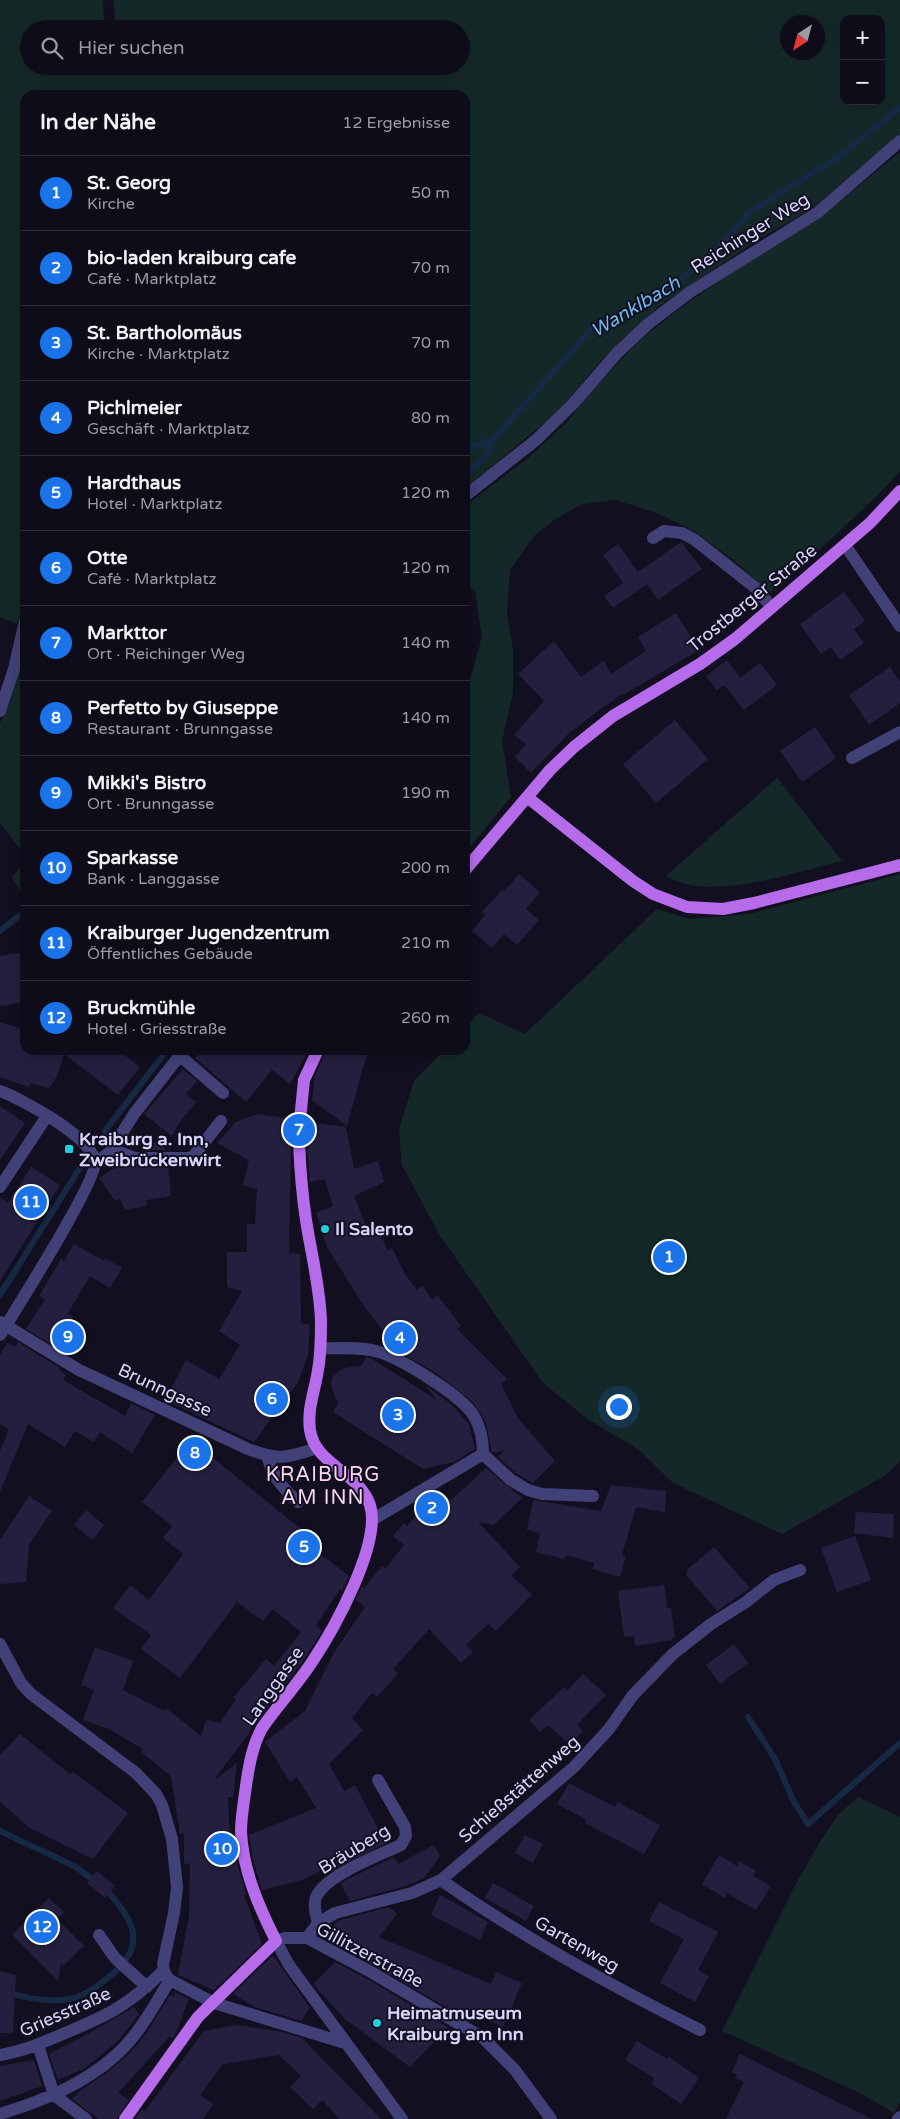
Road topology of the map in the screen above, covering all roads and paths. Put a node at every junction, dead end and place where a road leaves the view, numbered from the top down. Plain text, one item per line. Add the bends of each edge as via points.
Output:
1 (900, 141) edge
2 (900, 491) edge
3 (470, 492) edge
4 (653, 538) dead end
5 (845, 545) junction
6 (771, 607) junction
7 (900, 626) edge
8 (20, 642) edge
9 (0, 711) edge
10 (900, 732) edge
11 (852, 758) dead end
12 (527, 797) junction
13 (470, 864) edge
14 (900, 865) edge
15 (180, 1055) edge
16 (184, 1055) edge
17 (316, 1055) edge
18 (0, 1091) edge
19 (223, 1093) dead end
20 (47, 1116) junction
21 (300, 1120) tunnel mouth
22 (221, 1121) dead end
23 (299, 1141) tunnel mouth
24 (110, 1152) junction
25 (95, 1163) junction
26 (0, 1187) edge
27 (2, 1328) edge
28 (321, 1348) junction
29 (317, 1448) junction
30 (483, 1454) junction
31 (267, 1456) junction
32 (593, 1496) dead end
33 (298, 1502) dead end
34 (372, 1520) junction
35 (800, 1570) dead end
36 (0, 1644) edge
37 (378, 1780) dead end
38 (441, 1880) junction
39 (318, 1923) junction
40 (99, 1935) dead end
41 (307, 1938) junction
42 (276, 1942) junction
43 (166, 1975) junction
44 (147, 1987) junction
45 (214, 2003) junction
46 (700, 2030) dead end
47 (344, 2043) junction
48 (38, 2045) junction
49 (0, 2055) edge
50 (54, 2096) junction
51 (0, 2114) edge
52 (86, 2119) edge
53 (125, 2119) edge
54 (402, 2119) edge
55 (551, 2119) edge

1 - 3 street, Reichinger Weg via 817,213 690,292 648,324 536,440
2 - 5 main road, Trostberger Straße
4 - 6 street via 664,531 688,537 757,589
5 - 6 main road, Trostberger Straße
5 - 7 street
6 - 12 main road, Trostberger Straße via 700,664 592,732 550,770
8 - 9 street
10 - 11 street
12 - 13 main road, Trostberger Straße
12 - 14 main road via 633,881 653,894 687,907 723,909 754,903
15 - 24 street via 134,1114
16 - 19 street
17 - 21 main road via 304,1080
18 - 20 street
20 - 25 street via 84,1144
20 - 26 street
22 - 24 street via 192,1158 134,1158
23 - 28 main road via 301,1186 316,1284
24 - 25 street
25 - 27 street via 94,1174 71,1216
27 - 31 street, Brunngasse via 79,1370
28 - 29 main road via 309,1419
28 - 30 street via 378,1351 440,1386 474,1416 482,1436
29 - 31 street, Brunngasse via 286,1458
29 - 34 main road via 359,1487 370,1505
30 - 32 street via 511,1480 528,1490 542,1494
30 - 34 street
31 - 33 street via 279,1484
34 - 42 main road, Langgasse via 360,1573 319,1651 256,1738 249,1762 242,1816 244,1849 258,1905
35 - 38 street, Schießstättenweg via 774,1580 681,1648 632,1695 603,1735 574,1767
36 - 43 street via 21,1683 31,1694 136,1773 152,1788 162,1805 172,1839 177,1887
37 - 39 street, Bräuberg via 405,1827 406,1836 402,1845 342,1873 320,1890 315,1898
38 - 39 street, Schießstättenweg via 412,1893 335,1913
38 - 46 street, Gartenweg via 529,1936 643,2002
39 - 41 street, Schießstättenweg
40 - 44 street via 115,1958
41 - 42 street, Gillitzerstraße via 284,1938
41 - 55 street, Gillitzerstraße via 483,2038 515,2070
42 - 45 main road
42 - 47 street
43 - 44 street, Griesstraße
43 - 45 street
43 - 50 street via 139,2029 116,2055
44 - 48 street, Griesstraße via 123,2006 93,2022
45 - 47 street
45 - 53 main road via 198,2017
47 - 54 street
48 - 49 street, Griesstraße
48 - 50 street
50 - 51 street
50 - 52 street

